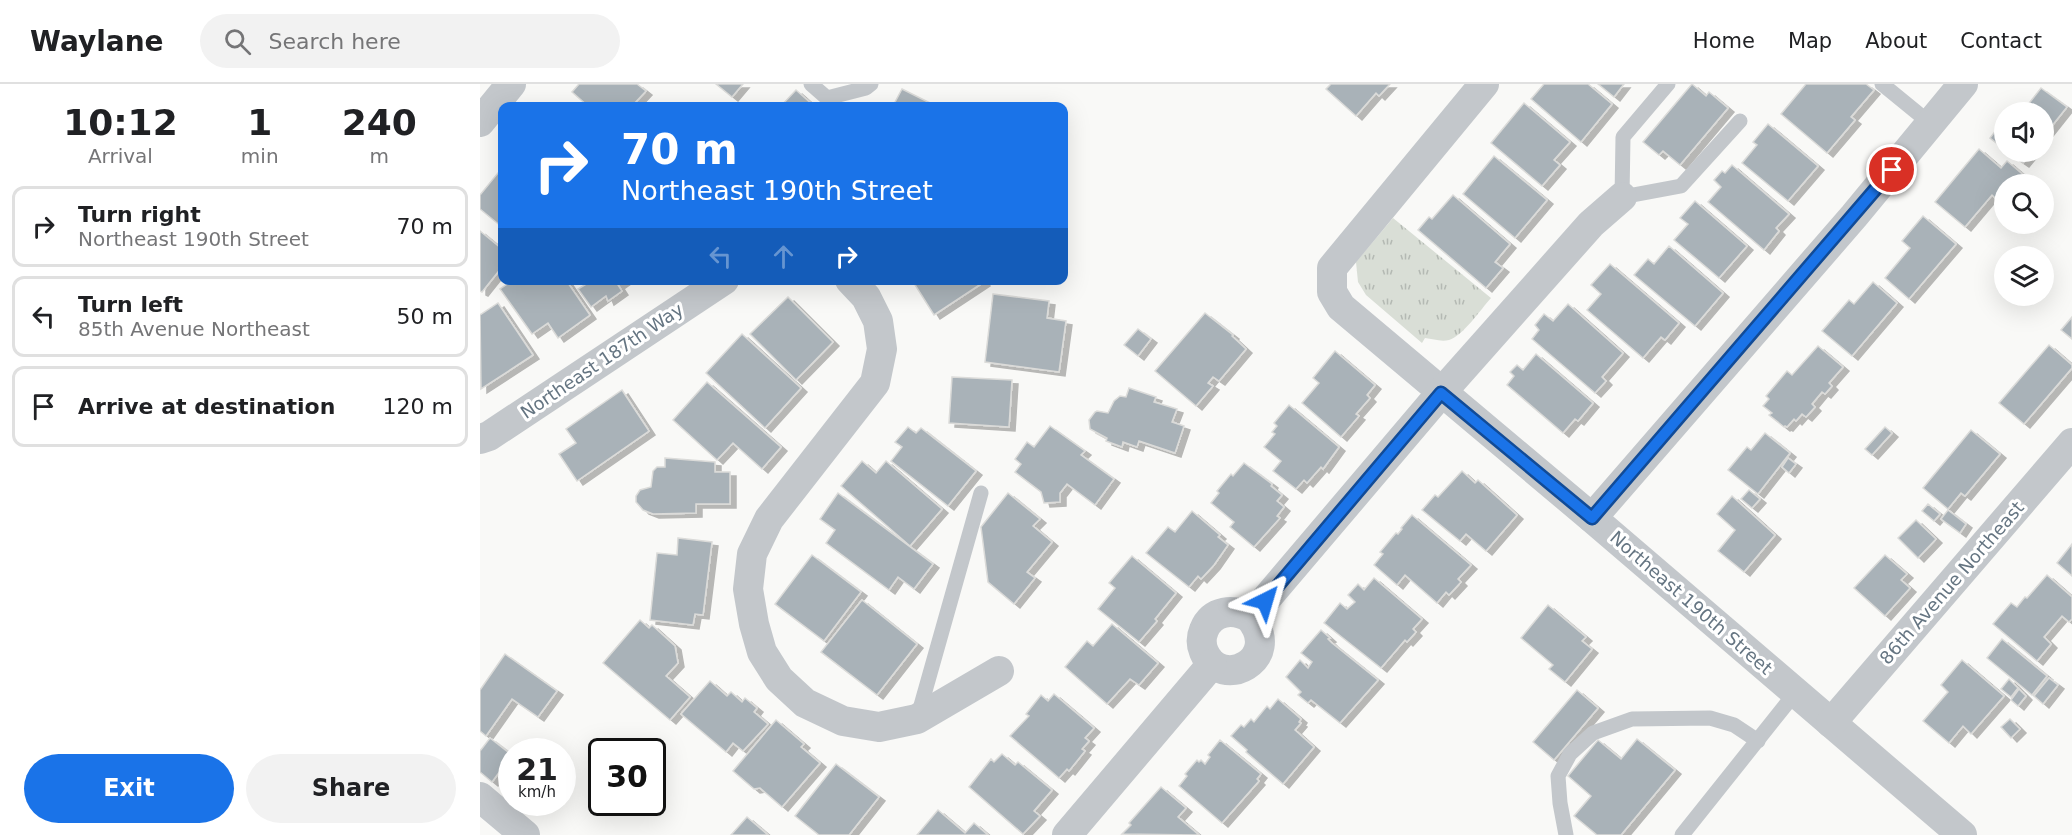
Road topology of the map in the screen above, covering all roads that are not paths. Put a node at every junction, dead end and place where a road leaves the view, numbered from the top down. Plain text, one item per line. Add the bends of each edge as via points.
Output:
1 (511, 84) edge
2 (811, 84) edge
3 (871, 84) edge
4 (1484, 84) edge
5 (1668, 84) edge
6 (1882, 84) edge
7 (1963, 84) edge
8 (1740, 121) dead end
9 (480, 122) edge
10 (1930, 124) junction
11 (1622, 197) junction
12 (716, 285) edge
13 (855, 285) edge
14 (1441, 393) junction
15 (480, 439) edge
16 (2072, 443) edge
17 (981, 493) dead end
18 (1592, 518) junction
19 (999, 671) dead end
20 (1796, 692) junction
21 (917, 719) junction
22 (1832, 723) junction
23 (1758, 741) junction
24 (480, 797) edge
25 (525, 835) edge
26 (1067, 835) edge
27 (1566, 835) edge
28 (1682, 835) edge
29 (1962, 835) edge

1 - 9 street
2 - 3 lane via 827,98
4 - 14 street, Northeast 190th Street via 1332,268 1332,292 1341,307
5 - 11 lane via 1623,137
6 - 10 lane
7 - 10 street
8 - 11 lane via 1681,186
10 - 18 street
11 - 14 street via 1591,224
12 - 15 street, Northeast 187th Way
13 - 21 street via 878,321 882,349 874,383 769,519 752,554 748,589 762,652 779,679 805,703 843,721 879,727
14 - 18 street, Northeast 190th Street
14 - 26 street via 1250,618 1231,611 1212,618 1202,636 1202,646 1212,663
16 - 22 street, 86th Avenue Northeast
17 - 21 lane
18 - 20 street, Northeast 190th Street
19 - 21 street
20 - 22 street, Northeast 190th Street
20 - 23 lane
22 - 29 street, Northeast 190th Street
23 - 27 lane via 1734,725 1710,718 1632,719 1593,733 1570,754 1558,777
23 - 28 lane
24 - 25 street

